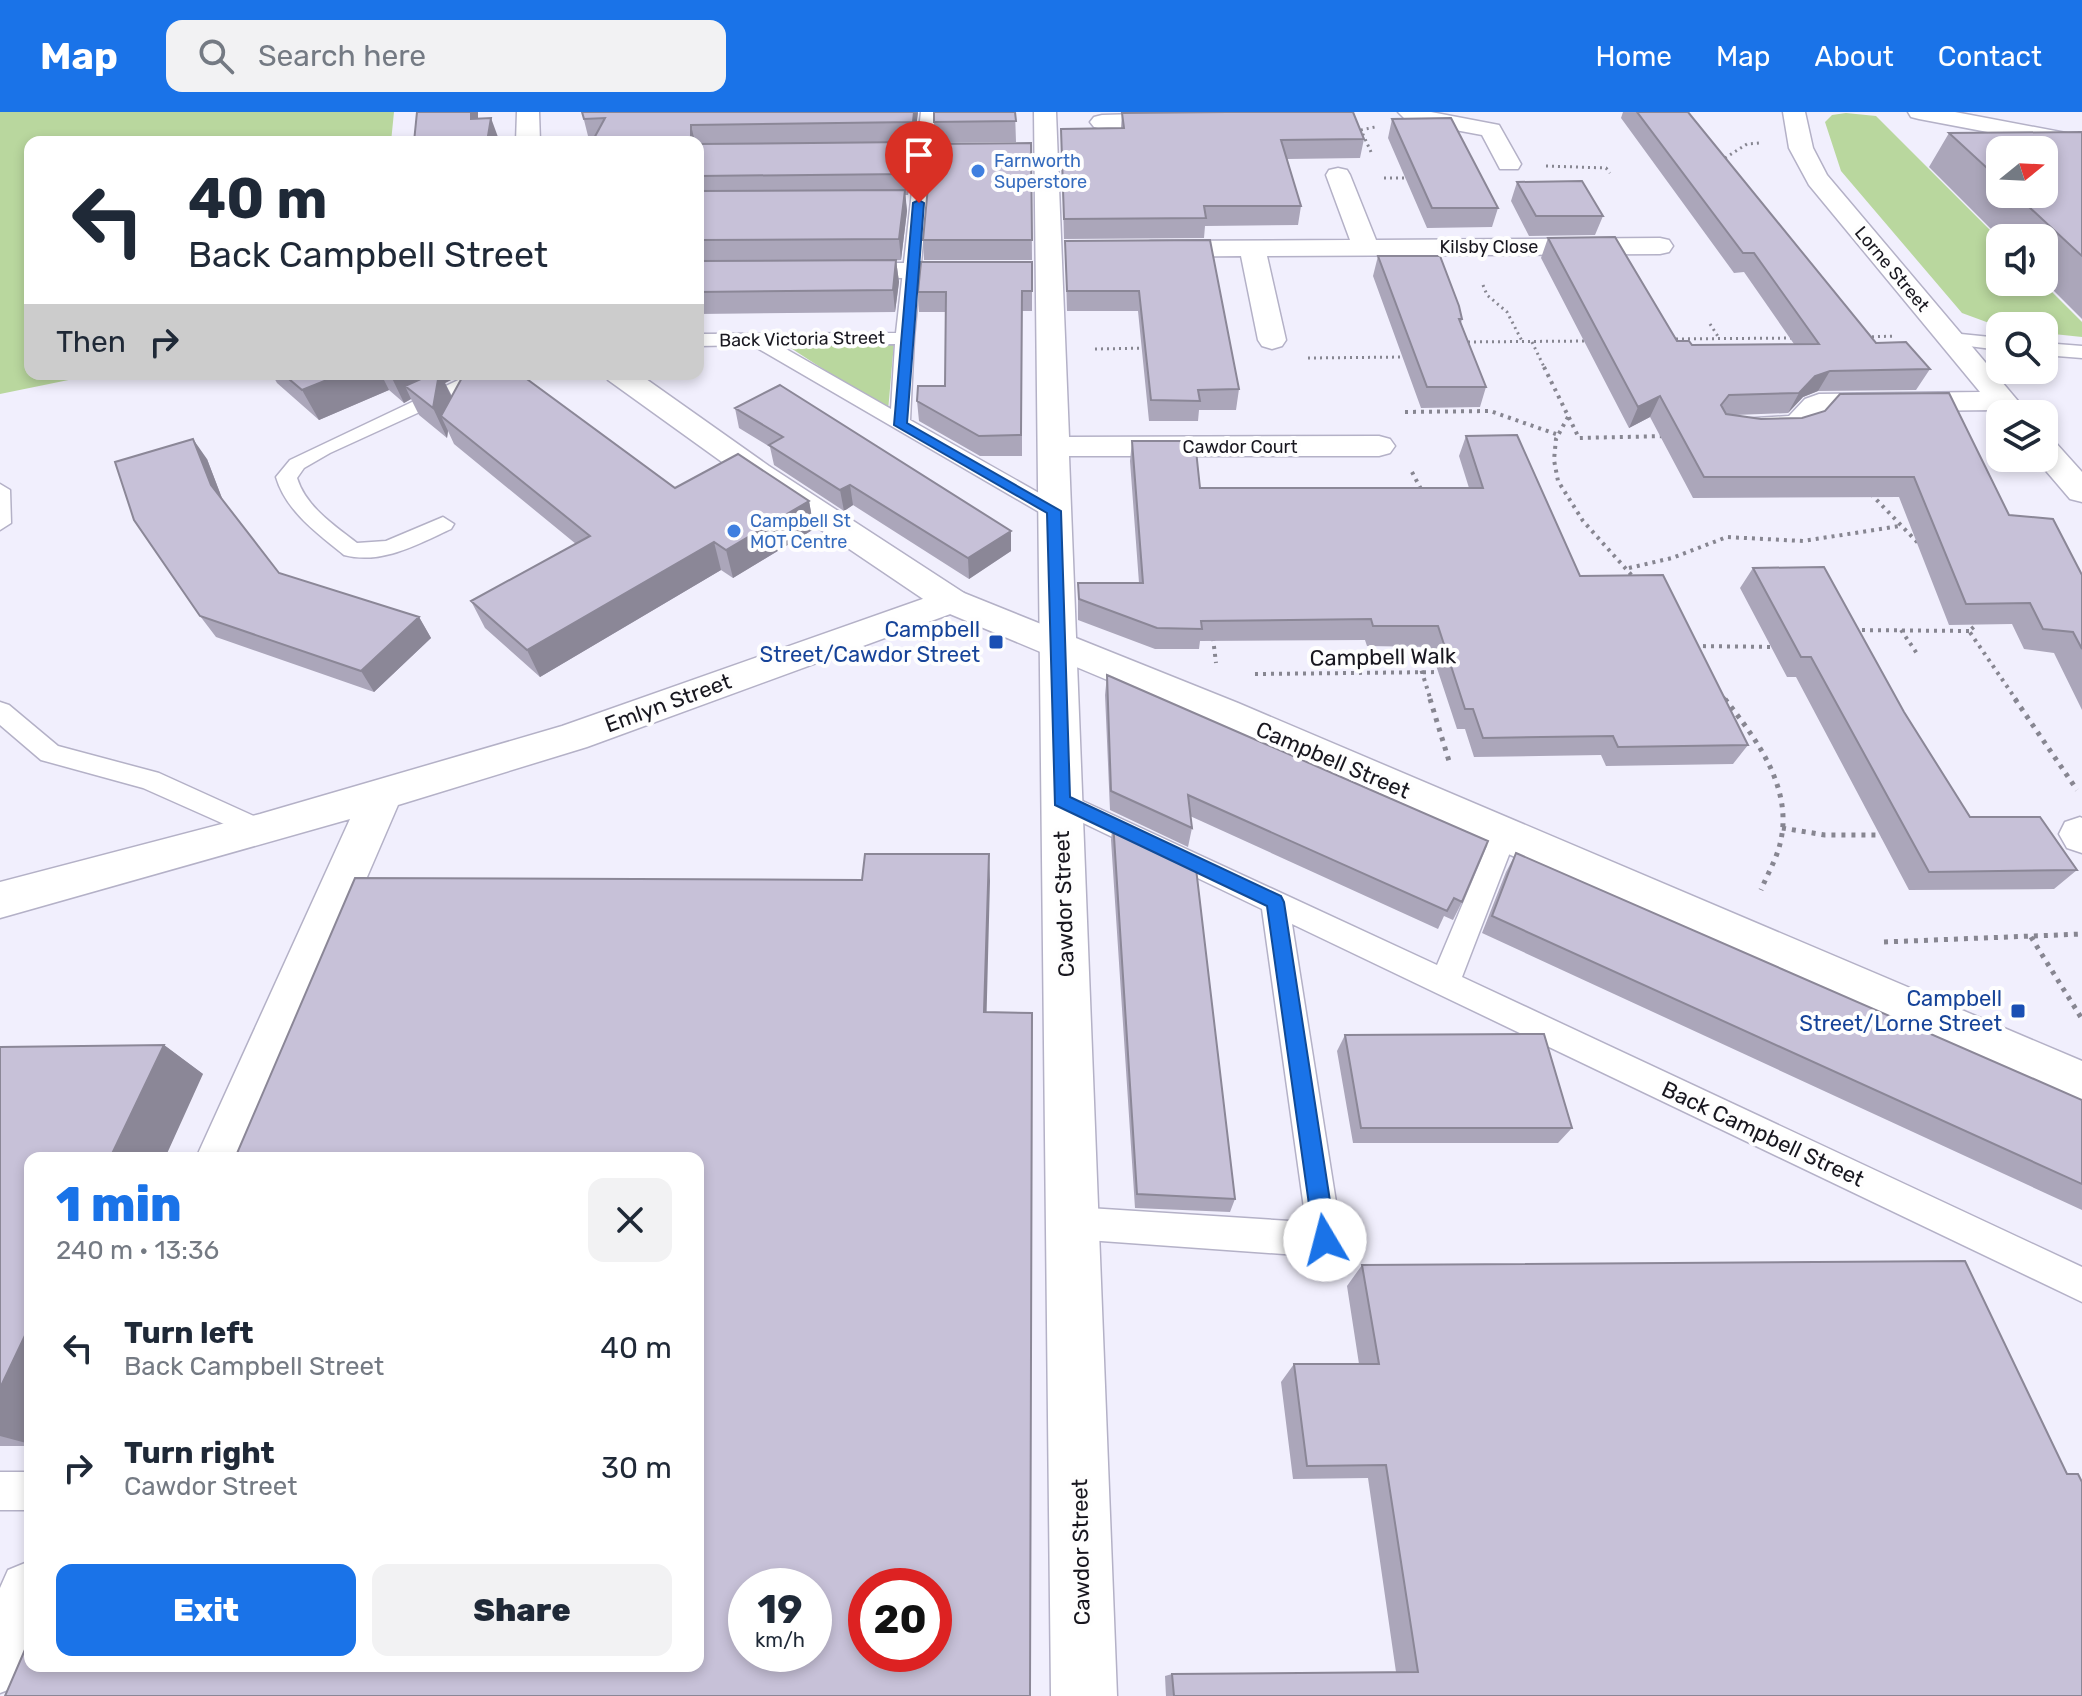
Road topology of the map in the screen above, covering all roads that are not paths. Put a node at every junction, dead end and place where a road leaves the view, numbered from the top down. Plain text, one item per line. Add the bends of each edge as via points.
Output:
1 (528, 112) edge
2 (928, 112) edge
3 (1045, 112) edge
4 (1197, 112) edge
5 (1794, 112) edge
6 (1919, 112) edge
7 (1412, 114) edge
8 (1102, 122) dead end
9 (528, 136) edge
10 (2082, 143) edge
11 (1046, 152) junction
12 (924, 153) junction
13 (833, 154) edge
14 (1509, 164) road end
15 (1338, 175) dead end
16 (1660, 247) dead end
17 (1252, 248) junction
18 (1366, 248) junction
19 (1080, 249) edge
20 (1127, 249) edge
21 (1049, 260) junction
22 (820, 271) edge
23 (912, 271) junction
24 (905, 338) junction
25 (1950, 338) junction
26 (704, 340) edge
27 (757, 340) junction
28 (1272, 340) road end
29 (1986, 342) edge
30 (2058, 350) edge
31 (2082, 352) edge
32 (474, 380) edge
33 (627, 380) edge
34 (2001, 400) edge
35 (1986, 407) edge
36 (900, 425) junction
37 (1729, 426) edge
38 (1379, 446) road end
39 (1052, 447) junction
40 (2058, 465) edge
41 (0, 490) edge
42 (2082, 492) edge
43 (1054, 511) junction
44 (0, 523) edge
45 (443, 524) dead end
46 (951, 601) junction
47 (1057, 646) junction
48 (0, 711) edge
49 (382, 794) junction
50 (1061, 801) junction
51 (260, 830) junction
52 (1504, 834) junction
53 (0, 900) edge
54 (1275, 902) junction
55 (1445, 982) junction
56 (2082, 1084) edge
57 (224, 1152) edge
58 (1073, 1223) junction
59 (2082, 1285) edge
60 (0, 1491) edge
61 (24, 1491) edge
62 (24, 1606) edge
63 (0, 1661) edge
64 (1084, 1696) edge

1 - 9 street
2 - 12 lane
3 - 11 street, Cawdor Street
4 - 8 street via 1171,121
5 - 25 street, Lorne Street via 1803,158
6 - 10 street
7 - 14 street via 1491,130
11 - 12 street
11 - 21 street, Cawdor Street
12 - 13 street
12 - 23 lane via 911,203
15 - 18 street
16 - 18 street, Kilsby Close
17 - 18 street, Kilsby Close
17 - 20 street, Kilsby Close
17 - 28 street
19 - 21 street
21 - 23 street via 1011,271
21 - 39 street, Cawdor Street
22 - 23 street
23 - 24 lane
24 - 27 lane, Back Victoria Street
24 - 36 lane
25 - 29 lane
25 - 34 street, Lorne Street
26 - 27 lane, Back Victoria Street
27 - 36 lane
30 - 31 lane
32 - 45 lane via 323,449 286,477 314,520 352,550 390,548
33 - 46 street, Campbell Street
35 - 37 street via 1819,403 1795,425
36 - 43 lane
38 - 39 street, Cawdor Court
39 - 43 street, Cawdor Street
40 - 42 street
41 - 44 lane
43 - 47 street, Cawdor Street
46 - 47 street, Campbell Street
46 - 49 street, Emlyn Street via 573,737
47 - 50 street, Cawdor Street
47 - 52 street, Campbell Street via 1221,694
48 - 51 lane via 50,753 150,780
49 - 51 street, Emlyn Street
49 - 57 street
50 - 54 lane, Back Campbell Street
50 - 58 street, Cawdor Street
51 - 53 street, Emlyn Street
52 - 55 lane
52 - 56 street, Campbell Street
54 - 55 lane, Back Campbell Street
54 - 58 lane via 1325,1240
55 - 59 lane, Back Campbell Street
58 - 64 street, Cawdor Street
60 - 61 lane
62 - 63 street

